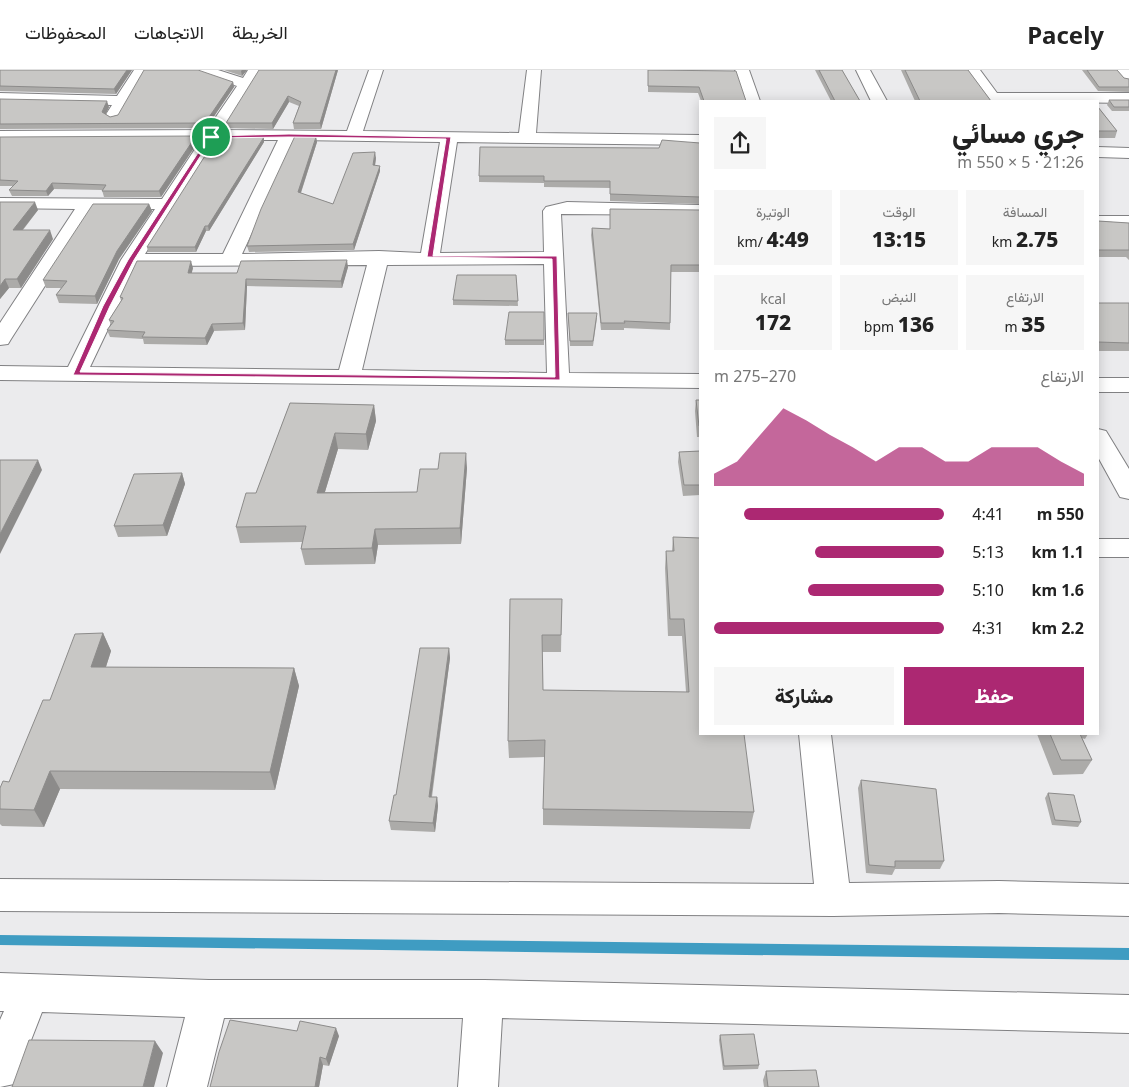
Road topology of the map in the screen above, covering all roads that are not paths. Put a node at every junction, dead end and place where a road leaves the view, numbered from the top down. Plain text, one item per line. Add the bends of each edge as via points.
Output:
1 (141, 70) edge
2 (203, 70) edge
3 (376, 70) edge
4 (534, 70) edge
5 (742, 70) edge
6 (863, 70) edge
7 (973, 70) edge
8 (1121, 70) edge
9 (251, 77) edge
10 (1129, 78) edge
11 (0, 98) edge
12 (1129, 98) edge
13 (752, 100) edge
14 (878, 100) edge
15 (994, 100) edge
16 (123, 101) junction
17 (289, 135) junction
18 (0, 136) edge
19 (99, 136) junction
20 (353, 136) junction
21 (211, 137) junction
22 (449, 138) junction
23 (527, 138) junction
24 (699, 140) edge
25 (1099, 152) edge
26 (1129, 153) edge
27 (89, 202) junction
28 (0, 203) edge
29 (167, 204) junction
30 (699, 212) edge
31 (1099, 222) edge
32 (1129, 222) edge
33 (379, 257) junction
34 (430, 257) junction
35 (555, 258) junction
36 (230, 259) junction
37 (131, 260) junction
38 (0, 339) edge
39 (0, 373) edge
40 (76, 374) junction
41 (349, 376) junction
42 (558, 379) junction
43 (699, 381) edge
44 (1099, 384) edge
45 (1129, 385) edge
46 (1099, 438) edge
47 (1129, 492) edge
48 (1099, 548) edge
49 (1129, 548) edge
50 (815, 735) edge
51 (0, 895) edge
52 (833, 900) junction
53 (1129, 900) edge
54 (15, 992) edge
55 (209, 999) junction
56 (484, 999) junction
57 (1129, 1014) edge
58 (0, 1070) edge
59 (187, 1087) edge
60 (478, 1087) edge

1 - 16 street
2 - 9 street
3 - 20 street
4 - 23 street
5 - 13 street
6 - 14 street
7 - 15 street
8 - 10 street
9 - 21 street
11 - 16 street
12 - 15 street
16 - 19 street
17 - 20 street
17 - 21 street
17 - 36 street
18 - 19 street
19 - 21 street
20 - 22 street
21 - 29 street
22 - 23 street
22 - 34 street
23 - 24 street
25 - 26 street
27 - 28 street
27 - 29 street
27 - 38 street
29 - 37 street
30 - 35 street via 557,208 552,214
31 - 32 street
33 - 34 street
33 - 36 street
33 - 41 street
34 - 35 street
35 - 42 street
36 - 37 street
37 - 40 street via 106,306
39 - 40 street
40 - 41 street
41 - 42 street
42 - 43 street
44 - 45 street
46 - 47 street
48 - 49 street
50 - 52 street
51 - 52 street
52 - 53 street via 999,897
54 - 55 street
54 - 58 street
55 - 56 street
55 - 59 street
56 - 57 street
56 - 60 street

